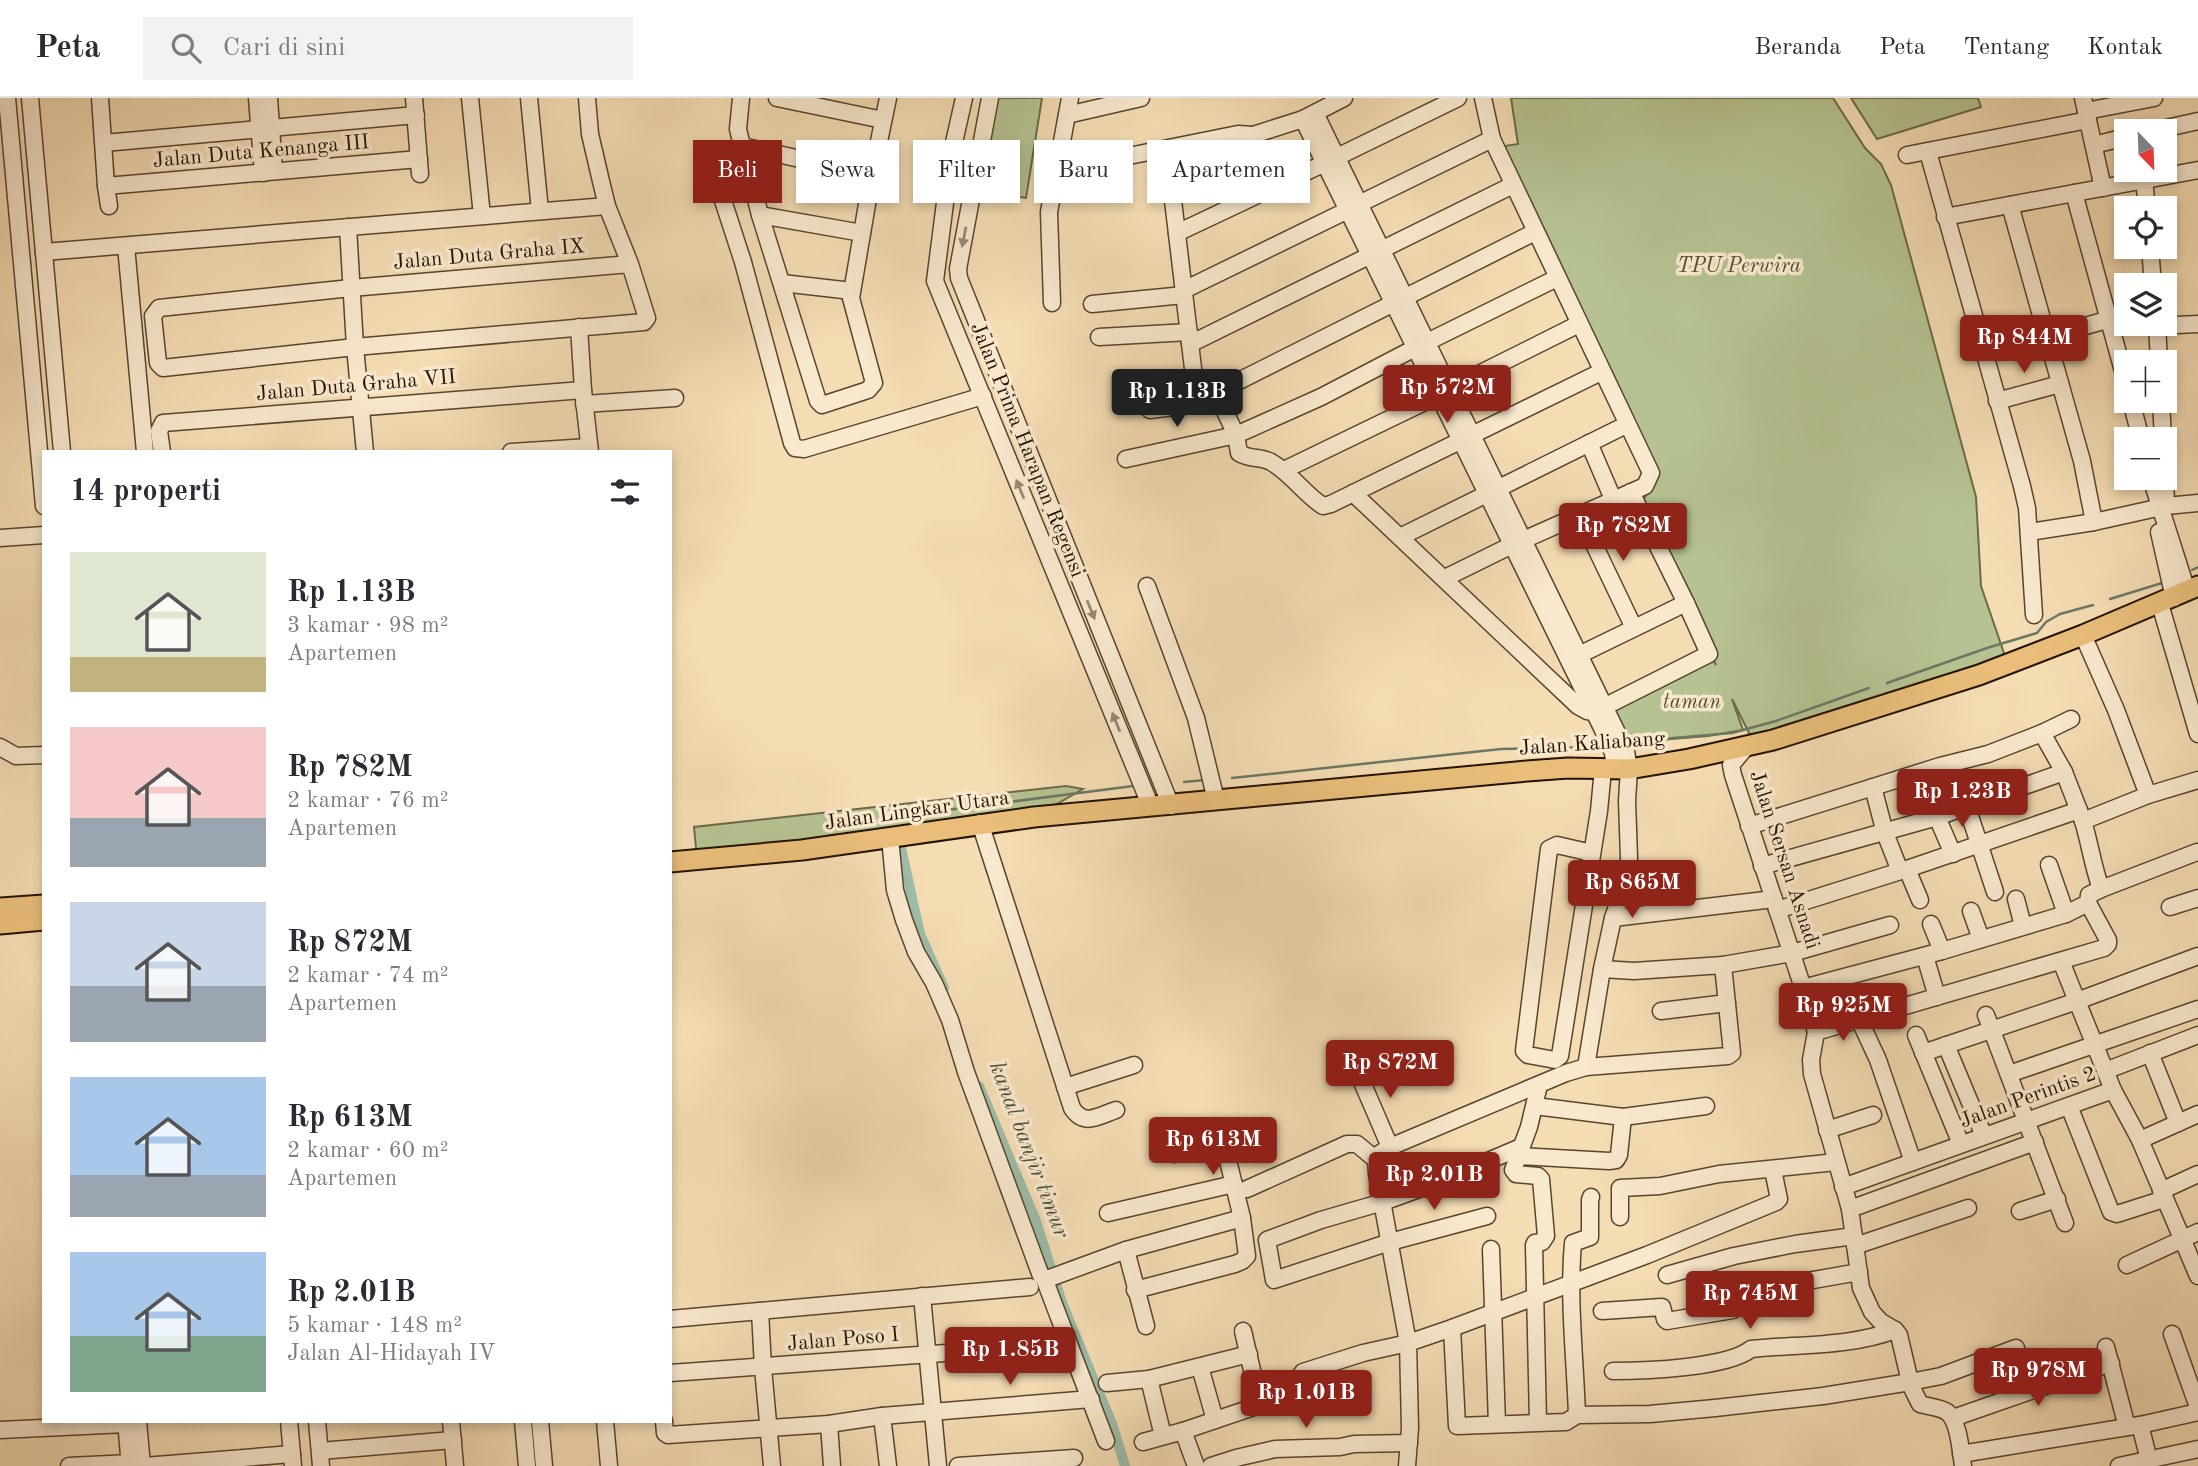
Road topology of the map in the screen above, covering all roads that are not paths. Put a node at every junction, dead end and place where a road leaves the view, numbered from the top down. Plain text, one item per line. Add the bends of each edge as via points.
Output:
1 (7, 98) edge
2 (30, 98) edge
3 (101, 98) edge
4 (257, 98) edge
5 (268, 98) edge
6 (414, 98) edge
7 (470, 98) edge
8 (529, 98) edge
9 (587, 98) edge
10 (741, 98) edge
11 (777, 98) edge
12 (888, 98) edge
13 (964, 98) edge
14 (990, 98) edge
15 (1070, 98) edge
16 (1141, 98) edge
17 (1344, 98) edge
18 (1458, 98) edge
19 (1483, 98) edge
20 (2154, 98) edge
21 (1093, 104) edge
22 (2086, 110) edge
23 (1067, 115) junction
24 (415, 116) junction
25 (1309, 116) junction
26 (883, 120) junction
27 (2198, 121) edge
28 (2177, 126) edge
29 (265, 129) junction
30 (1254, 135) junction
31 (1492, 139) junction
32 (741, 140) edge
33 (879, 140) edge
34 (1211, 140) edge
35 (1248, 140) edge
36 (2114, 140) edge
37 (104, 143) junction
38 (2094, 145) junction
39 (1928, 152) junction
40 (1907, 155) dead end
41 (1331, 160) junction
42 (2198, 170) edge
43 (269, 172) junction
44 (2177, 174) edge
45 (2134, 182) edge
46 (1513, 185) junction
47 (106, 186) junction
48 (2103, 188) junction
49 (2074, 193) junction
50 (724, 203) edge
51 (757, 203) edge
52 (867, 203) edge
53 (1174, 203) edge
54 (2010, 205) junction
55 (109, 206) dead end
56 (607, 206) junction
57 (1354, 207) junction
58 (540, 211) junction
59 (760, 215) junction
60 (482, 216) junction
61 (1945, 216) junction
62 (348, 228) junction
63 (1535, 232) junction
64 (862, 233) junction
65 (1177, 233) junction
66 (127, 246) junction
67 (1376, 252) junction
68 (44, 253) junction
69 (630, 264) junction
70 (947, 274) junction
71 (1557, 278) junction
72 (782, 283) junction
73 (351, 288) junction
74 (852, 291) junction
75 (1184, 292) junction
76 (1400, 301) junction
77 (1052, 303) dead end
78 (1092, 304) dead end
79 (2110, 319) junction
80 (1579, 324) junction
81 (2198, 324) edge
82 (2177, 325) edge
83 (579, 327) junction
84 (1099, 337) dead end
85 (1190, 338) junction
86 (2047, 338) junction
87 (1421, 345) junction
88 (355, 347) junction
89 (2118, 350) edge
90 (1984, 355) junction
91 (1601, 372) junction
92 (2060, 384) junction
93 (1444, 392) junction
94 (1216, 393) junction
95 (983, 396) junction
96 (584, 397) junction
97 (676, 398) dead end
98 (1997, 401) junction
99 (1197, 402) junction
100 (361, 406) junction
101 (1150, 410) dead end
102 (1626, 425) junction
103 (1236, 435) junction
104 (1466, 437) junction
105 (1590, 443) junction
106 (590, 449) edge
107 (62, 450) edge
108 (145, 450) edge
109 (162, 450) edge
110 (365, 450) edge
111 (564, 450) edge
112 (1126, 458) dead end
113 (1284, 470) junction
114 (42, 484) edge
115 (2155, 490) edge
116 (2162, 490) edge
117 (1493, 492) junction
118 (1631, 492) junction
119 (1353, 493) junction
120 (1613, 499) junction
121 (2198, 503) edge
122 (2159, 505) junction
123 (1580, 515) junction
124 (2094, 522) junction
125 (1047, 527) junction
126 (2029, 532) junction
127 (42, 535) edge
128 (1400, 537) junction
129 (0, 538) edge
130 (1518, 543) junction
131 (1445, 578) junction
132 (1147, 586) dead end
133 (2178, 586) edge
134 (1686, 603) junction
135 (2034, 615) dead end
136 (1634, 628) junction
137 (2083, 635) junction
138 (1579, 655) junction
139 (1599, 709) junction
140 (2071, 719) dead end
141 (2042, 733) junction
142 (2198, 734) edge
143 (1747, 746) junction
144 (0, 747) edge
145 (42, 755) edge
146 (1617, 762) junction
147 (2064, 772) junction
148 (2198, 780) edge
149 (1873, 787) junction
150 (1156, 793) junction
151 (2148, 795) junction
152 (1215, 796) junction
153 (1967, 807) junction
154 (2081, 816) junction
155 (1937, 817) junction
156 (980, 823) junction
157 (1749, 826) junction
158 (1885, 833) junction
159 (893, 838) junction
160 (1981, 845) junction
161 (2197, 852) edge
162 (1592, 853) junction
163 (1953, 854) junction
164 (672, 862) edge
165 (2049, 865) dead end
166 (1762, 866) junction
167 (1903, 870) junction
168 (2101, 889) junction
169 (1995, 892) dead end
170 (2198, 898) edge
171 (2016, 899) dead end
172 (1920, 900) dead end
173 (2088, 903) junction
174 (42, 905) edge
175 (1775, 905) junction
176 (2170, 907) dead end
177 (0, 908) edge
178 (1971, 911) dead end
179 (2066, 914) junction
180 (1613, 918) junction
181 (42, 920) edge
182 (0, 924) edge
183 (1931, 924) dead end
184 (1890, 925) dead end
185 (2023, 926) junction
186 (1980, 939) junction
187 (1942, 951) junction
188 (1792, 953) junction
189 (1925, 956) junction
190 (2198, 956) edge
191 (2061, 961) junction
192 (1723, 965) junction
193 (1602, 969) junction
194 (1803, 988) junction
195 (1937, 997) junction
196 (2077, 1001) junction
197 (1727, 1003) junction
198 (2198, 1009) edge
199 (1661, 1011) dead end
200 (1858, 1019) junction
201 (1989, 1022) junction
202 (1816, 1032) junction
203 (1916, 1035) dead end
204 (2198, 1035) edge
205 (1946, 1045) junction
206 (2095, 1045) junction
207 (1923, 1052) junction
208 (2150, 1052) junction
209 (1134, 1066) dead end
210 (1587, 1067) junction
211 (1356, 1068) dead end
212 (2105, 1071) junction
213 (2009, 1074) junction
214 (1539, 1085) junction
215 (1065, 1087) junction
216 (2113, 1090) junction
217 (1535, 1106) junction
218 (1706, 1106) dead end
219 (2069, 1106) junction
220 (1116, 1110) dead end
221 (2198, 1114) edge
222 (1873, 1115) dead end
223 (1623, 1117) junction
224 (2026, 1121) junction
225 (2178, 1123) junction
226 (1827, 1129) junction
227 (1984, 1136) junction
228 (2140, 1140) junction
229 (2035, 1142) junction
230 (1961, 1144) junction
231 (1390, 1147) junction
232 (1520, 1151) junction
233 (1174, 1154) dead end
234 (1375, 1159) junction
235 (1836, 1162) junction
236 (1913, 1162) junction
237 (1773, 1170) junction
238 (2198, 1174) edge
239 (1240, 1187) junction
240 (1843, 1187) junction
241 (2162, 1195) junction
242 (1591, 1197) dead end
243 (2057, 1199) junction
244 (1383, 1202) junction
245 (1968, 1208) dead end
246 (1850, 1209) junction
247 (2020, 1211) dead end
248 (1108, 1213) dead end
249 (1488, 1216) dead end
250 (1620, 1217) dead end
251 (1242, 1218) junction
252 (2065, 1223) dead end
253 (2198, 1232) edge
254 (2182, 1240) junction
255 (1855, 1241) junction
256 (1390, 1242) junction
257 (1491, 1249) dead end
258 (1126, 1250) junction
259 (2127, 1265) dead end
260 (1859, 1272) junction
261 (1667, 1275) dead end
262 (2198, 1276) edge
263 (1040, 1281) junction
264 (1572, 1283) junction
265 (1135, 1290) junction
266 (922, 1296) junction
267 (1535, 1297) junction
268 (760, 1311) junction
269 (1602, 1311) dead end
270 (1494, 1312) junction
271 (672, 1319) edge
272 (1146, 1326) dead end
273 (1452, 1328) junction
274 (1895, 1330) junction
275 (1243, 1331) dead end
276 (2172, 1334) dead end
277 (1408, 1343) junction
278 (1069, 1344) junction
279 (2106, 1347) dead end
280 (2017, 1348) dead end
281 (927, 1354) junction
282 (1249, 1354) junction
283 (2111, 1363) junction
284 (763, 1367) junction
285 (1200, 1367) junction
286 (1613, 1371) dead end
287 (672, 1373) edge
288 (1149, 1380) junction
289 (1910, 1382) junction
290 (1107, 1383) dead end
291 (1091, 1399) junction
292 (1260, 1405) junction
293 (2198, 1410) edge
294 (932, 1413) junction
295 (1577, 1415) junction
296 (882, 1416) junction
297 (1953, 1418) junction
298 (1215, 1420) junction
299 (1538, 1422) junction
300 (114, 1423) edge
301 (130, 1423) edge
302 (289, 1423) edge
303 (317, 1423) edge
304 (451, 1423) edge
305 (523, 1423) edge
306 (540, 1423) edge
307 (605, 1423) edge
308 (664, 1423) edge
309 (829, 1424) junction
310 (1497, 1424) junction
311 (768, 1426) junction
312 (2133, 1426) junction
313 (0, 1430) edge
314 (1183, 1432) junction
315 (1163, 1436) junction
316 (453, 1440) junction
317 (1106, 1441) dead end
318 (1143, 1442) dead end
319 (1409, 1443) junction
320 (2192, 1456) edge
321 (1074, 1458) dead end
322 (320, 1459) edge
323 (292, 1460) edge
324 (1962, 1460) edge
325 (2148, 1460) junction
326 (137, 1465) edge
327 (69, 1466) edge
328 (455, 1466) edge
329 (527, 1466) edge
330 (544, 1466) edge
331 (609, 1466) edge
332 (772, 1466) edge
333 (832, 1466) edge
334 (888, 1466) edge
335 (938, 1466) edge
336 (958, 1466) edge
337 (1196, 1466) edge
338 (1211, 1466) edge
339 (1407, 1466) edge
340 (2119, 1466) edge

1 - 114 street
2 - 68 street
3 - 37 street
4 - 29 street
5 - 29 street
6 - 24 street
7 - 60 street
8 - 58 street
9 - 56 street via 590,134
10 - 32 street
11 - 26 street
12 - 26 street
13 - 70 street, Jalan Prima Harapan Regensi via 951,156
14 -> 70 street, Jalan Prima Harapan Regensi
15 - 23 street
16 - 21 street
17 - 25 street
18 - 41 street
19 - 31 street
20 - 22 street
21 - 23 street
22 - 38 street
22 - 39 street
23 - 77 street via 1049,212
24 - 29 street
24 - 43 street, Jalan Duta Kenanga III via 419,166
25 - 30 street
25 - 41 street
26 - 33 street
27 - 28 street
29 - 37 street
29 - 43 street
30 - 34 street
30 - 35 street
31 - 46 street
31 - 57 street
36 - 38 street
37 - 47 street
38 - 48 street
39 - 40 street
39 - 61 street
41 - 57 street
41 - 65 street
42 - 44 street
43 - 47 street, Jalan Duta Kenanga III
45 - 48 street
46 - 63 street
46 - 67 street
47 - 55 street
48 - 49 street
49 - 54 street
49 - 79 street
50 - 95 street via 795,448
51 - 59 street
52 - 64 street
53 - 65 street
54 - 61 street
54 - 86 street
56 - 58 street
56 - 69 street
57 - 67 street
57 - 75 street
58 - 60 street
59 - 64 street
59 - 72 street
60 - 62 street
61 - 90 street
62 - 66 street
62 - 73 street
63 - 71 street
63 - 76 street
64 - 74 street
65 - 75 street
66 - 68 street
66 - 108 street
67 - 76 street
67 - 85 street
68 - 107 street
69 - 73 street, Jalan Duta Graha IX
69 - 83 street via 646,321
70 - 95 street, Jalan Prima Harapan Regensi via 935,281
70 - 125 street, Jalan Prima Harapan Regensi
71 - 80 street
71 - 87 street
72 - 74 street
72 - 74 street via 822,405 868,390 874,383
73 - 88 street
73 - 88 street, Jalan Duta Graha IX via 159,308 153,316 158,363 163,368
75 - 78 street
75 - 85 street
76 - 87 street
76 - 94 street
79 - 86 street
79 - 89 street
80 - 91 street
80 - 93 street
81 - 82 street
83 - 88 street
83 - 96 street
84 - 85 street
85 - 99 street
86 - 90 street
86 - 92 street
87 - 93 street
87 - 103 street
88 - 100 street
90 - 98 street
91 - 102 street
91 - 104 street
92 - 98 street
92 - 124 street
93 - 104 street
93 - 113 street
94 - 99 street
94 - 103 street
125 -> 95 street, Jalan Prima Harapan Regensi
96 - 97 street, Jalan Duta Graha VII
96 - 100 street, Jalan Duta Graha VII
96 - 106 street
98 - 126 street via 2022,486
99 - 101 street
100 - 109 street, Jalan Duta Graha VII via 163,423 159,431
100 - 110 street
102 - 105 street
102 - 118 street via 1651,473 1645,486
103 - 112 street
103 - 113 street via 1239,453 1269,460
104 - 117 street
104 - 119 street
105 - 117 street
105 - 120 street
106 - 111 street
113 - 119 street via 1323,506
115 - 122 street
116 - 122 street
117 - 128 street
117 - 130 street
118 - 120 street
118 - 134 street
119 - 128 street
120 - 123 street
121 - 122 street
122 - 124 street
122 - 133 street
123 - 130 street
123 - 136 street
124 - 126 street
125 - 150 street, Jalan Prima Harapan Regensi
126 - 135 street
127 - 129 street
128 - 131 street
130 - 131 street
130 - 138 street
130 - 139 street
131 - 139 street via 1578,706 1587,711
132 - 152 street via 1196,718
133 - 137 main road, Jalan Kaliabang
133 - 142 street
134 - 136 street
134 - 139 street via 1709,654
136 - 138 street
137 - 143 main road, Jalan Kaliabang via 1979,675
137 - 151 street
138 - 139 street
139 - 146 street via 1610,730
140 - 141 street
141 - 147 street
141 - 149 street via 1988,754
143 - 146 main road, Jalan Kaliabang via 1689,759
143 - 157 street, Jalan Sersan Asnadi via 1731,765
144 - 145 street via 16,756
146 - 152 main road, Jalan Kaliabang
146 - 162 street via 1601,800
146 - 180 street via 1627,801 1629,858
147 - 153 street
147 - 154 street
148 - 151 street
149 - 157 street
149 - 158 street
150 - 152 main road, Jalan Kaliabang
150 - 156 main road, Jalan Lingkar Utara
151 - 154 street
153 - 155 street
153 - 160 street
154 - 160 street
154 - 168 street
155 - 158 street
155 - 163 street
156 - 159 main road, Jalan Lingkar Utara
156 - 215 street
157 - 166 street, Jalan Sersan Asnadi
158 - 166 street
158 - 167 street
159 - 164 main road, Jalan Lingkar Utara
159 - 263 street via 895,890 904,920 950,1020
160 - 163 street
160 - 169 street
161 - 168 street
162 - 162 street via 1560,1056 1555,1060 1528,1055 1524,1051 1549,849 1557,845
163 - 167 street
165 - 179 street
166 - 175 street, Jalan Sersan Asnadi
167 - 172 street
167 - 175 street
168 - 173 street via 2089,895
170 - 176 street
171 - 185 street
173 - 179 street
173 - 191 street via 2108,944
174 - 177 main road
175 - 180 street
175 - 188 street, Jalan Sersan Asnadi
178 - 186 street
179 - 185 street
180 - 193 street
181 - 182 main road
183 - 187 street
184 - 188 street
185 - 186 street
186 - 187 street
187 - 189 street
188 - 192 street
188 - 194 street, Jalan Sersan Asnadi
189 - 194 street
189 - 195 street
190 - 196 street
191 - 195 street
191 - 196 street
192 - 193 street
192 - 197 street
193 - 210 street
194 - 202 street, Jalan Sersan Asnadi
195 - 200 street
196 - 201 street
196 - 206 street
197 - 199 street
197 - 210 street via 1731,1055
198 - 206 street
200 - 202 street
200 - 236 street via 1878,1060
201 - 205 street
201 - 213 street
202 - 226 street via 1812,1074
203 - 207 street
204 - 208 street
205 - 207 street
205 - 227 street
206 - 212 street
206 - 213 street
207 - 230 street
208 - 212 street
208 - 225 street
209 - 215 street
210 - 214 street
211 - 231 street
212 - 216 street
213 - 224 street
214 - 217 street
214 - 231 street
215 - 220 street via 1077,1116 1086,1119
216 - 219 street, Jalan Perintis 2
216 - 228 street, Jalan Perintis 2
217 - 223 street
217 - 232 street
218 - 223 street
219 - 224 street, Jalan Perintis 2
219 - 241 street via 2110,1212 2117,1214
221 - 225 street
222 - 226 street
223 - 232 street via 1619,1155 1613,1161
224 - 227 street, Jalan Perintis 2
224 - 229 street
225 - 228 street
226 - 235 street
227 - 230 street, Jalan Perintis 2
228 - 241 street, Jalan Perintis 2
229 - 243 street
229 - 246 street
230 - 236 street, Jalan Perintis 2
231 - 234 street
232 - 244 street
232 - 267 street via 1514,1173 1541,1179 1546,1236 1534,1245
233 - 239 street via 1223,1140
234 - 239 street via 1357,1144 1347,1144
234 - 244 street
235 - 237 street
235 - 240 street
236 - 240 street, Jalan Perintis 2
237 - 250 street via 1619,1188
237 - 264 street via 1776,1202
238 - 241 street
239 - 248 street
239 - 251 street
240 - 246 street
241 - 254 street, Jalan Perintis 2
242 - 264 street via 1590,1237 1573,1243
243 - 247 street
243 - 252 street
244 - 256 street
244 - 256 street via 1267,1240 1274,1280
245 - 255 street
246 - 255 street
249 - 256 street
251 - 258 street
251 - 265 street via 1247,1256 1242,1261
253 - 254 street
254 - 259 street
254 - 262 street, Jalan Perintis 2
255 - 260 street
255 - 261 street via 1795,1244
256 - 277 street
257 - 270 street
258 - 263 street
258 - 265 street
260 - 269 street via 1733,1294 1733,1310 1667,1321 1662,1307
260 - 274 street via 1871,1312
263 - 266 street
263 - 278 street
264 - 267 street
264 - 295 street
265 - 272 street
266 - 268 street
266 - 281 street
267 - 270 street
267 - 299 street
268 - 271 street
268 - 284 street
270 - 273 street
270 - 310 street
273 - 277 street
273 - 310 street via 1457,1426
274 - 286 street via 1835,1342 1751,1349 1728,1361
274 - 289 street
275 - 282 street
276 - 293 street
277 - 292 street via 1303,1373 1301,1391
277 - 319 street
278 - 281 street, Jalan Poso I
278 - 291 street
279 - 283 street
280 - 289 street via 1941,1376
281 - 284 street, Jalan Poso I
281 - 294 street
282 - 285 street
282 - 292 street
283 - 297 street
283 - 312 street
284 - 287 street, Jalan Poso I
284 - 311 street
285 - 288 street
285 - 298 street
288 - 290 street
288 - 315 street
289 - 295 street via 1716,1408
289 - 297 street via 1920,1404
291 - 294 street
291 - 317 street
292 - 298 street
293 - 312 street
294 - 296 street
294 - 335 street
295 - 299 street via 1566,1422
296 - 309 street
296 - 334 street
297 - 324 street
298 - 314 street
299 - 310 street
300 - 313 street
301 - 326 street
302 - 323 street
303 - 322 street
304 - 316 street
305 - 329 street
306 - 330 street
307 - 331 street
308 - 311 street via 668,1435
309 - 311 street
309 - 333 street
311 - 332 street
312 - 324 street
312 - 325 street
314 - 315 street
314 - 337 street
315 - 318 street
316 - 322 street
316 - 328 street
319 - 338 street via 1275,1449
319 - 339 street
320 - 325 street
321 - 336 street
323 - 326 street
325 - 340 street
326 - 327 street

